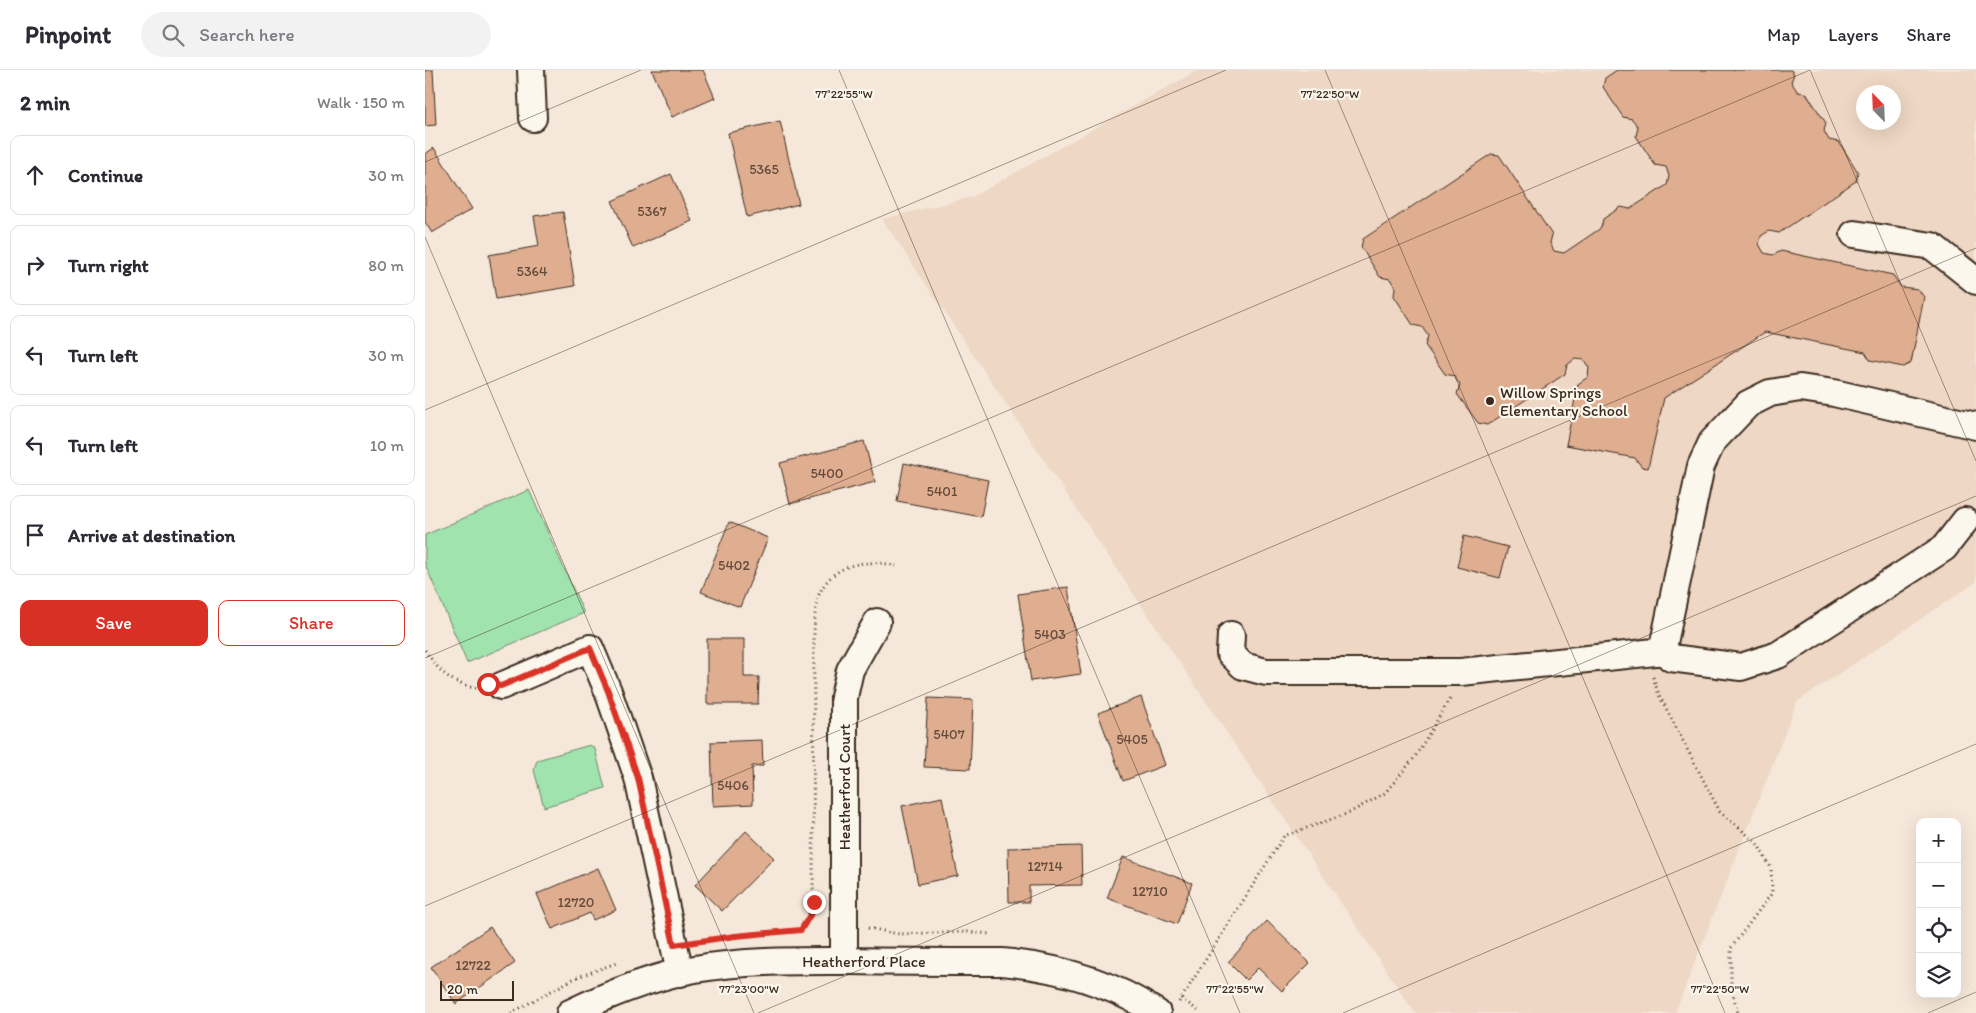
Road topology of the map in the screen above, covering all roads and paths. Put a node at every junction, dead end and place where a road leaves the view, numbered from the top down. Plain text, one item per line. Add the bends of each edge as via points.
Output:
1 (531, 70) edge
2 (533, 118) dead end
3 (1854, 234) dead end
4 (1976, 281) edge
5 (1976, 426) edge
6 (1965, 521) dead end
7 (896, 566) dead end
8 (877, 622) dead end
9 (1231, 635) dead end
10 (425, 650) edge
11 (1655, 653) junction
12 (1461, 672) junction
13 (501, 686) joint
14 (726, 937) dead end
15 (626, 959) dead end
16 (843, 961) junction
17 (680, 973) junction
18 (1167, 1009) edge
19 (511, 1013) edge
20 (570, 1013) edge
21 (1738, 1013) edge

1 - 2 street
3 - 4 street via 1932,246
5 - 11 street via 1800,388 1770,393 1748,404 1712,442 1701,466 1664,643
6 - 11 street via 1944,548 1778,655 1741,667
7 - 14 path via 878,561 847,567 824,585 818,598 814,631 813,910 801,930
8 - 16 street, Heatherford Court via 850,670 844,697
9 - 12 street via 1231,653 1243,666 1266,672
10 - 13 path via 432,661 461,686
11 - 12 street
11 - 21 path via 1659,695 1720,812 1757,844 1771,868 1771,893 1731,948 1731,987
12 - 18 path via 1451,699 1415,758 1385,793 1349,813 1284,836
13 - 17 street via 590,648 638,778
15 - 19 path via 575,978
16 - 17 street, Heatherford Place via 737,963
16 - 18 street, Heatherford Place via 1031,965 1065,972
17 - 20 street, Heatherford Place via 617,992

